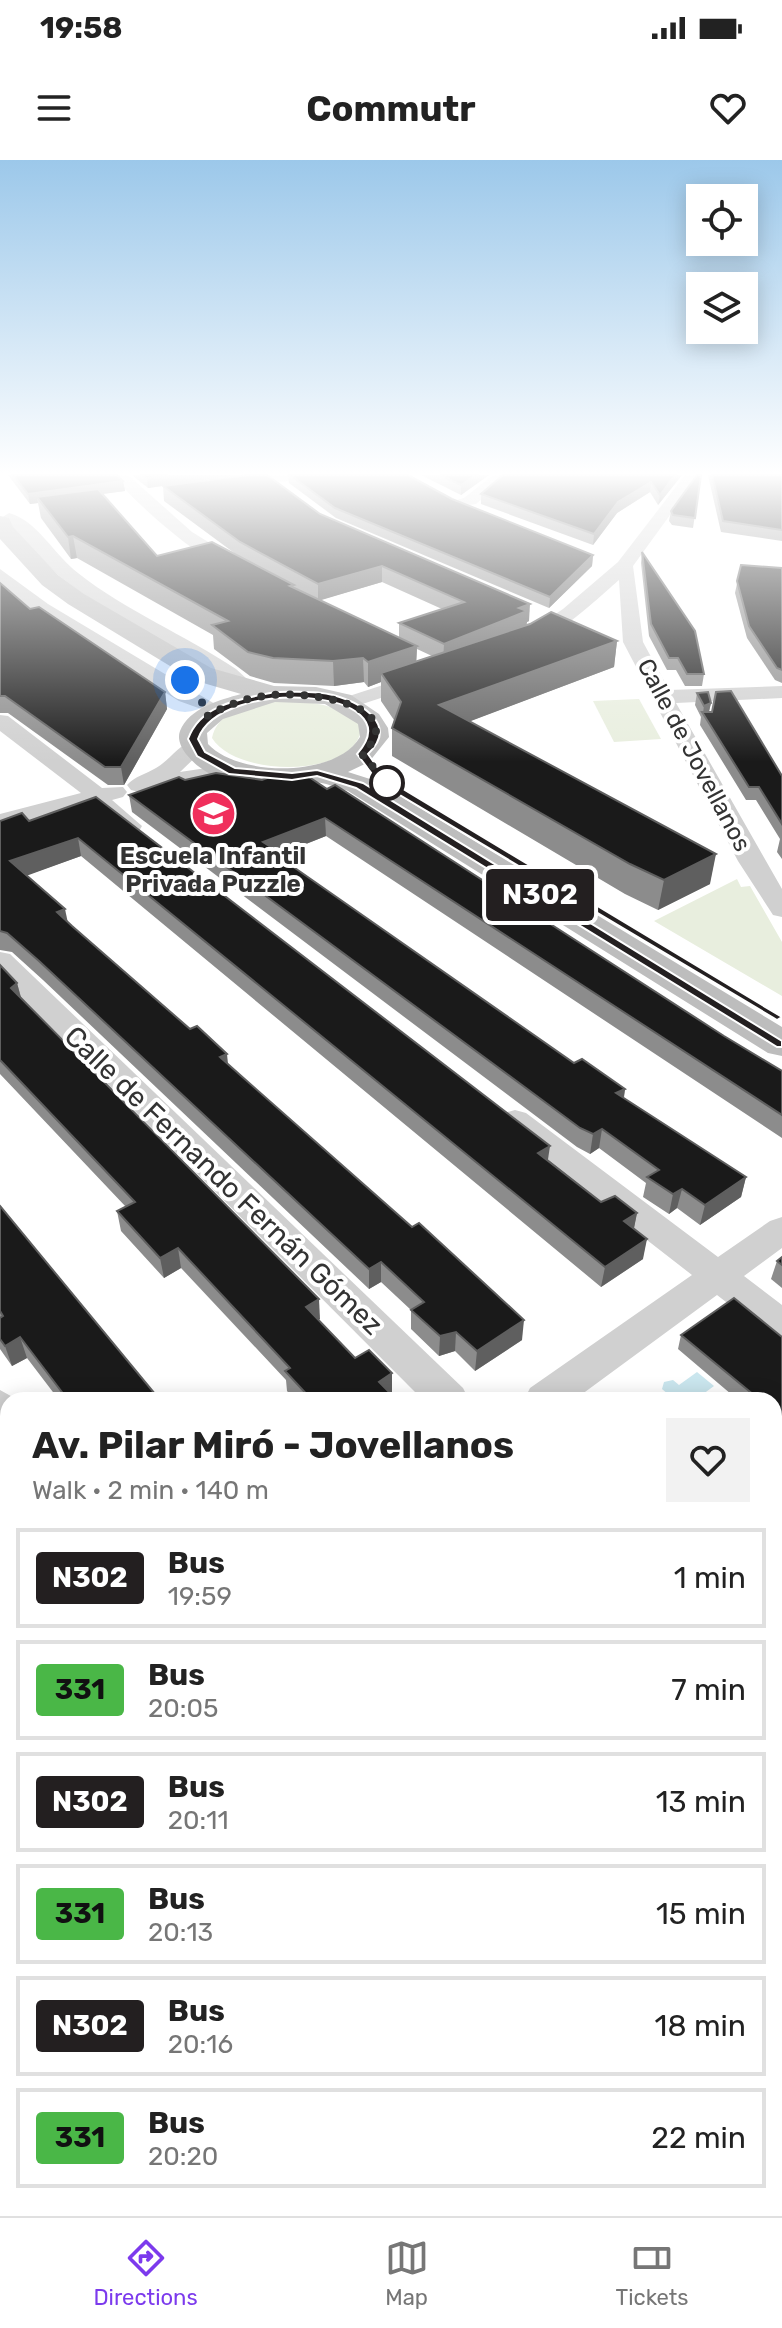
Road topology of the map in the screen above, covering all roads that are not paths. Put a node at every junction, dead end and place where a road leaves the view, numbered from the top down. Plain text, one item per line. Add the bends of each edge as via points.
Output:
1 (21, 571) edge
2 (43, 571) edge
3 (246, 571) edge
4 (612, 571) edge
5 (619, 571) edge
6 (0, 574) edge
7 (261, 580) edge
8 (600, 589) junction
9 (627, 594) junction
10 (527, 611) edge
11 (557, 622) junction
12 (508, 648) edge
13 (414, 657) edge
14 (262, 692) junction
15 (782, 692) edge
16 (660, 697) junction
17 (347, 703) junction
18 (206, 710) junction
19 (0, 721) edge
20 (195, 747) junction
21 (362, 754) junction
22 (233, 771) junction
23 (317, 773) junction
24 (139, 785) junction
25 (96, 798) junction
26 (0, 821) edge
27 (156, 846) edge
28 (782, 909) edge
29 (0, 960) edge
30 (782, 1017) edge
31 (781, 1058) edge
32 (493, 1104) edge
33 (782, 1230) edge
34 (718, 1277) junction
35 (782, 1325) edge
36 (441, 1392) edge
37 (555, 1392) edge

1 - 18 street via 33,584 185,680
2 - 14 street via 76,599 202,674
3 - 7 street
4 - 8 street
5 - 9 street, Calle de Jovellanos
6 - 18 street via 41,608
8 - 9 street
8 - 11 street
9 - 16 street, Calle de Jovellanos via 633,642
10 - 11 street
11 - 12 street
13 - 17 street via 441,672
14 - 17 street
14 - 18 street
15 - 16 street
16 - 28 street, Calle de Jovellanos
17 - 21 street via 373,721 376,731
18 - 20 street via 193,739
19 - 25 street
20 - 22 street
20 - 24 street via 166,772
21 - 23 street
21 - 30 street via 381,780
22 - 23 street
22 - 24 street
23 - 31 street via 359,785 384,799
24 - 25 street
25 - 26 street
25 - 27 street
29 - 36 street, Calle de Fernando Fernán Gómez
32 - 34 street
33 - 34 street
34 - 35 street
34 - 37 street

